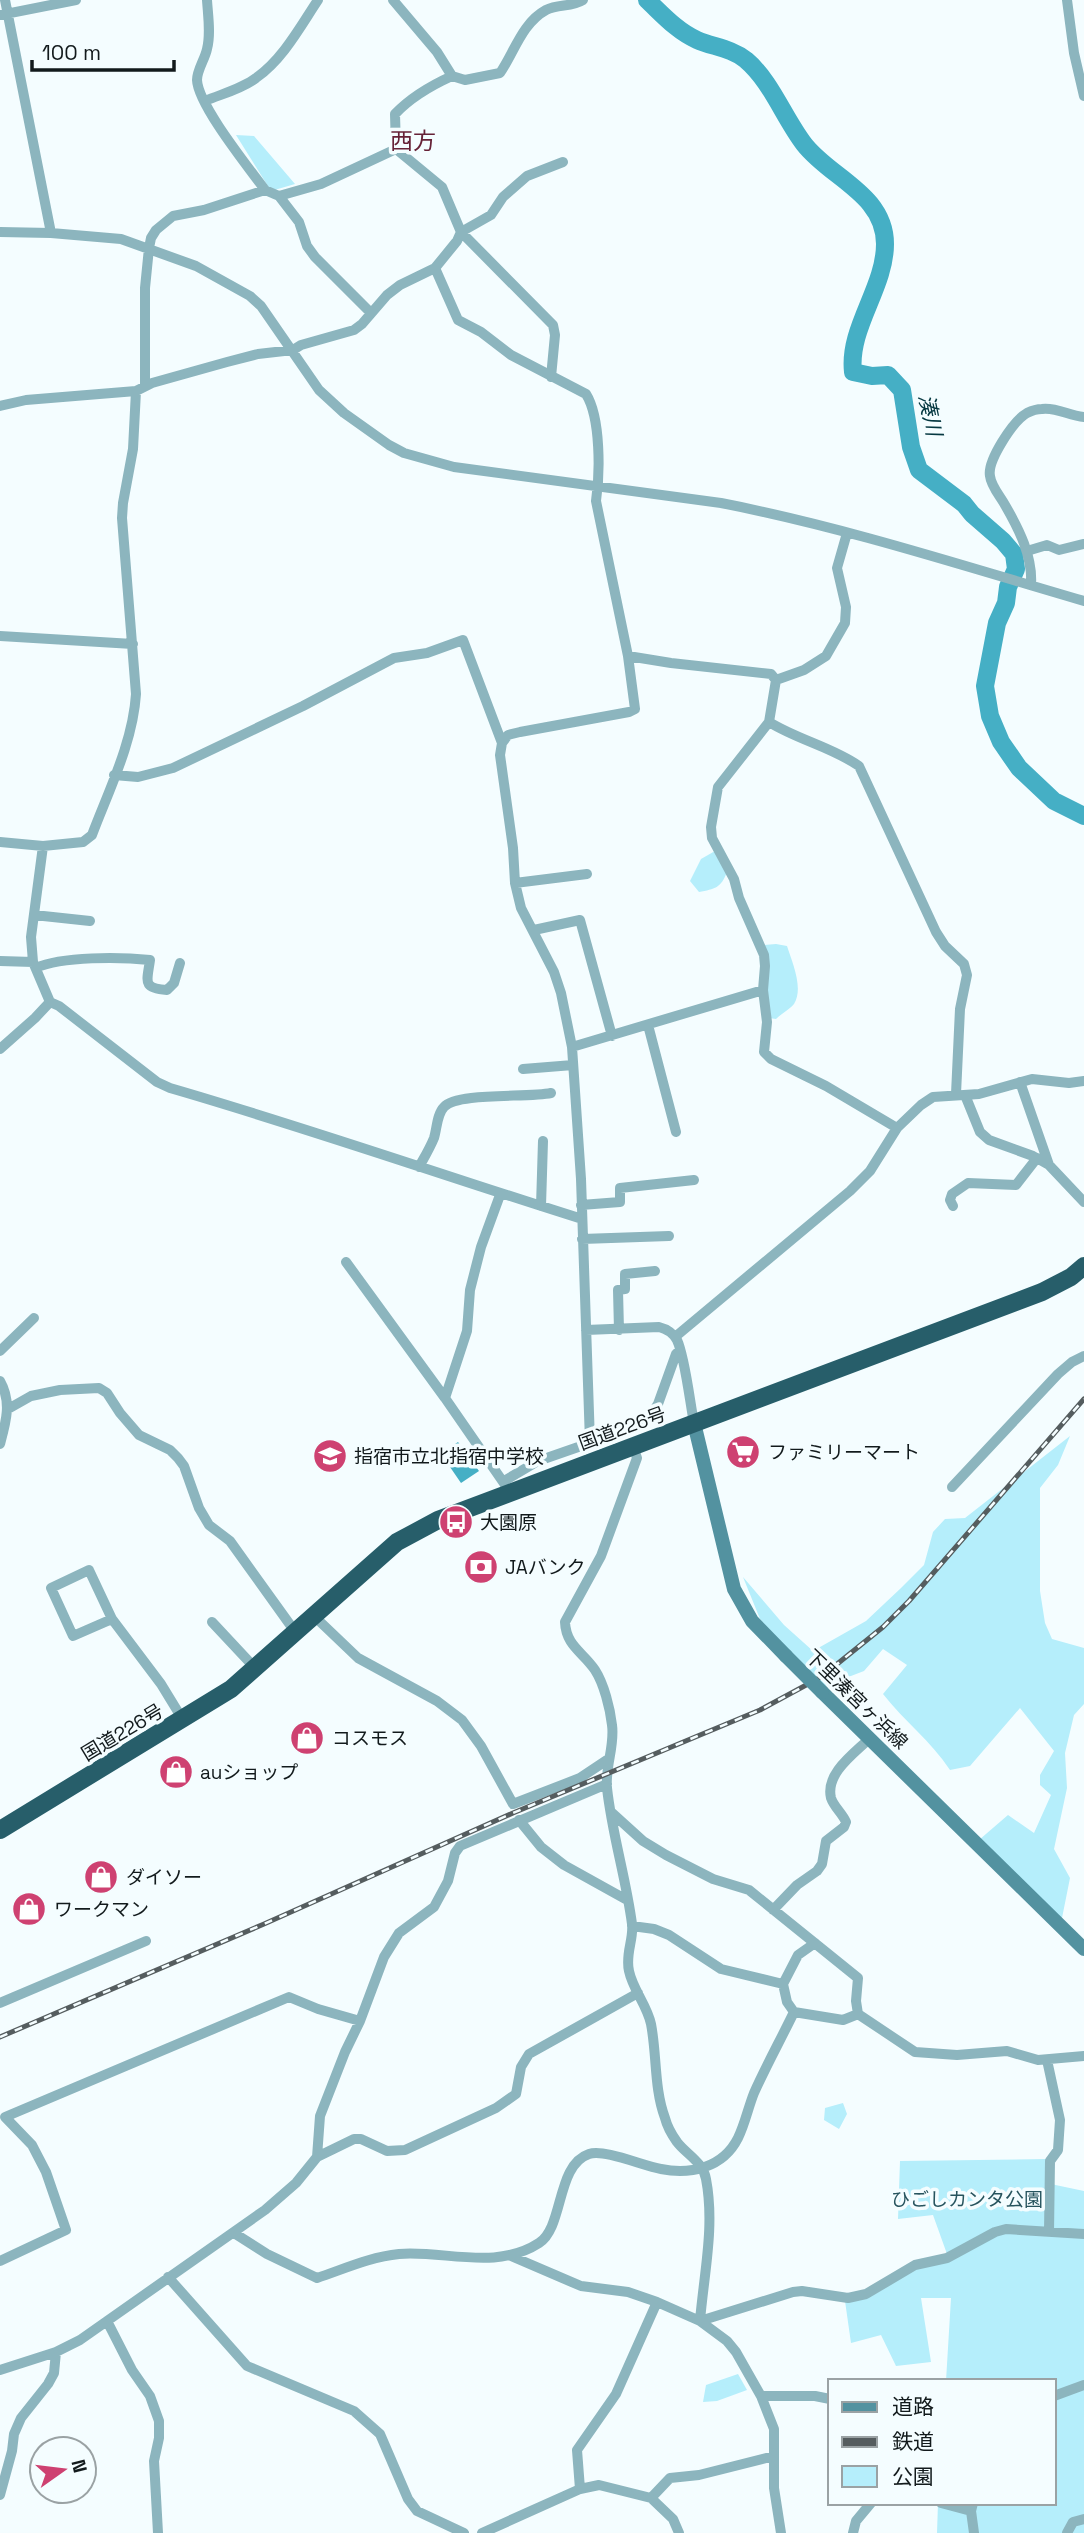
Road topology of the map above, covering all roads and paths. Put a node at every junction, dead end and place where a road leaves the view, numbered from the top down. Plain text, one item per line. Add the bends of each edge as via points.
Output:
1 (5, 0) edge
2 (76, 0) edge
3 (207, 0) edge
4 (318, 0) edge
5 (393, 0) edge
6 (583, 0) edge
7 (1067, 0) edge
8 (4, 14) edge
9 (1084, 39) edge
10 (1072, 41) junction
11 (452, 76) junction
12 (1084, 96) edge
13 (205, 101) junction
14 (396, 149) junction
15 (563, 162) dead end
16 (265, 190) junction
17 (279, 196) junction
18 (0, 232) edge
19 (461, 232) junction
20 (51, 233) junction
21 (149, 248) junction
22 (435, 268) junction
23 (371, 313) junction
24 (293, 351) junction
25 (551, 377) junction
26 (140, 389) junction
27 (0, 406) edge
28 (1084, 417) edge
29 (598, 486) junction
30 (847, 533) junction
31 (1083, 544) edge
32 (1027, 551) junction
33 (1028, 584) junction
34 (1084, 601) edge
35 (0, 636) edge
36 (133, 644) junction
37 (628, 656) junction
38 (776, 680) junction
39 (769, 722) junction
40 (502, 743) junction
41 (114, 775) junction
42 (0, 842) edge
43 (43, 846) junction
44 (587, 874) dead end
45 (515, 883) junction
46 (33, 915) junction
47 (90, 921) dead end
48 (534, 930) junction
49 (0, 961) edge
50 (180, 963) dead end
51 (35, 965) junction
52 (763, 990) junction
53 (50, 1002) junction
54 (648, 1025) junction
55 (612, 1035) junction
56 (572, 1047) junction
57 (0, 1049) edge
58 (573, 1065) junction
59 (523, 1069) dead end
60 (1082, 1081) edge
61 (1020, 1082) junction
62 (551, 1093) dead end
63 (960, 1095) junction
64 (897, 1128) junction
65 (676, 1132) dead end
66 (543, 1141) dead end
67 (1037, 1158) junction
68 (1049, 1165) junction
69 (419, 1167) junction
70 (694, 1181) dead end
71 (500, 1195) junction
72 (1084, 1202) edge
73 (581, 1205) junction
74 (541, 1206) junction
75 (953, 1206) dead end
76 (582, 1219) junction
77 (669, 1236) dead end
78 (582, 1239) junction
79 (346, 1262) dead end
80 (1084, 1266) edge
81 (655, 1271) dead end
82 (34, 1318) dead end
83 (586, 1330) junction
84 (619, 1330) junction
85 (675, 1337) junction
86 (680, 1350) junction
87 (0, 1351) edge
88 (1084, 1356) edge
89 (0, 1381) edge
90 (445, 1398) junction
91 (8, 1409) junction
92 (694, 1423) junction
93 (590, 1442) junction
94 (0, 1444) edge
95 (634, 1446) junction
96 (507, 1487) junction
97 (952, 1487) dead end
98 (314, 1616) junction
99 (112, 1619) junction
100 (212, 1622) dead end
101 (296, 1633) junction
102 (256, 1669) junction
103 (183, 1720) junction
104 (870, 1738) junction
105 (607, 1760) junction
106 (607, 1784) junction
107 (610, 1812) junction
108 (519, 1821) junction
109 (0, 1830) edge
110 (627, 1900) junction
111 (774, 1910) junction
112 (632, 1926) junction
113 (146, 1941) dead end
114 (815, 1943) junction
115 (1084, 1949) edge
116 (783, 1984) junction
117 (638, 1993) junction
118 (0, 2003) edge
119 (794, 2012) junction
120 (858, 2014) junction
121 (360, 2021) junction
122 (1084, 2056) edge
123 (1047, 2060) junction
124 (317, 2157) junction
125 (703, 2169) junction
126 (234, 2232) junction
127 (1049, 2232) junction
128 (1084, 2234) edge
129 (510, 2256) junction
130 (0, 2261) edge
131 (168, 2277) junction
132 (657, 2302) junction
133 (107, 2321) junction
134 (700, 2321) junction
135 (56, 2352) junction
136 (0, 2370) edge
137 (1084, 2385) edge
138 (1056, 2395) edge
139 (761, 2396) junction
140 (828, 2399) edge
141 (774, 2456) junction
142 (580, 2488) junction
143 (0, 2495) edge
144 (651, 2498) junction
145 (869, 2505) edge
146 (972, 2507) edge
147 (1084, 2519) edge
148 (158, 2533) edge
149 (464, 2533) edge
150 (482, 2533) edge
151 (679, 2533) edge
152 (781, 2533) edge
153 (853, 2533) edge
154 (974, 2533) edge
155 (1067, 2533) edge

1 - 8 street
2 - 8 street
3 - 13 street via 208,41 197,78
4 - 13 street via 266,70
5 - 11 street
6 - 11 street via 536,16 499,73 465,80
7 - 10 street
8 - 20 street
9 - 10 street
10 - 12 street
11 - 14 street via 408,101 395,114
13 - 16 street
14 - 17 street via 321,184
14 - 19 street via 442,187
15 - 19 street via 527,176 491,215
16 - 17 street
16 - 21 street via 173,216 156,230
17 - 23 street via 299,222 315,257
18 - 20 street
19 - 22 street
19 - 25 street via 554,325
20 - 21 street via 109,237
21 - 24 street via 196,266 250,296 271,317
21 - 26 street
22 - 23 street via 400,285
22 - 25 street via 458,320
23 - 24 street via 354,330
24 - 26 street via 248,357
24 - 29 street via 319,390 369,432 404,453 454,467
25 - 29 street via 591,401
26 - 27 street
26 - 36 street via 122,503
28 - 32 street via 1054,408 1026,413 1006,436 990,468 990,479
29 - 30 street via 732,505
29 - 37 street via 596,501
30 - 33 street
30 - 38 street via 837,568 845,623 826,656
31 - 32 street
32 - 33 street via 1032,571
33 - 34 street
35 - 36 street
36 - 41 street via 135,713
37 - 38 street via 771,674
37 - 40 street via 635,709 520,732
38 - 39 street
39 - 52 street via 718,787 711,827 764,955
39 - 63 street via 859,766 936,932 964,964
40 - 41 street via 463,640 394,658 195,759 138,777
40 - 45 street
41 - 43 street via 88,840
42 - 43 street
43 - 46 street
44 - 45 street
45 - 48 street via 521,908
46 - 47 street
46 - 51 street
48 - 55 street via 580,920
48 - 56 street via 561,993
49 - 51 street
50 - 51 street via 167,990 148,986 150,960 121,957
51 - 53 street
52 - 54 street
52 - 64 street via 764,1052
53 - 57 street
53 - 69 street via 156,1082
54 - 55 street
54 - 65 street
55 - 56 street
56 - 58 street
58 - 59 street
58 - 73 street
60 - 61 street
61 - 63 street
61 - 68 street
62 - 69 street via 450,1102 442,1109
63 - 64 street via 933,1097
63 - 67 street via 989,1140
64 - 85 street via 870,1171 850,1191
66 - 74 street
67 - 68 street
67 - 75 street via 1016,1185 968,1183 951,1195
68 - 72 street
69 - 71 street
70 - 73 street via 620,1188 620,1202
71 - 74 street
71 - 90 street via 481,1247 470,1290 467,1331
73 - 76 street
74 - 76 street
76 - 78 street
77 - 78 street
78 - 83 street
79 - 90 street
80 - 92 highway, 国道226号 via 1042,1292
81 - 84 street via 625,1274 625,1289 618,1290
82 - 87 street
83 - 84 street
83 - 93 street
84 - 85 street via 659,1327
85 - 86 street
86 - 92 street
86 - 93 street via 648,1420
88 - 97 street via 1058,1374
89 - 91 street
90 - 96 street
91 - 94 street
91 - 101 street via 52,1391 99,1388 107,1393 139,1435 178,1458 209,1525 230,1542
92 - 95 highway, 国道226号
92 - 104 main road, 下里湊宮ヶ浜線, bridge via 734,1589 752,1621
93 - 96 street via 538,1461
95 - 96 highway, 国道226号
95 - 105 street via 637,1458 601,1556 565,1622 571,1644 596,1671 602,1686 613,1738
96 - 98 highway, 国道226号 via 397,1542
98 - 101 highway, 国道226号
98 - 105 street via 358,1658 437,1701 462,1720 513,1804 580,1778
99 - 99 street via 89,1570 51,1588 73,1636
99 - 103 street
100 - 102 street
101 - 102 highway, 国道226号
102 - 103 highway, 国道226号
103 - 109 highway, 国道226号
104 - 111 street via 832,1781 831,1797 845,1817 844,1827 826,1841 817,1871
104 - 115 main road, 下里湊宮ヶ浜線
105 - 106 street
106 - 107 street
106 - 108 street
107 - 110 street
107 - 111 street via 643,1841 713,1879 749,1891
108 - 110 street via 564,1865
108 - 121 street via 460,1846 434,1907 390,1944
110 - 112 street
111 - 114 street
112 - 116 street via 669,1935 721,1969
112 - 117 street via 627,1960
113 - 118 street
114 - 116 street via 797,1955
114 - 120 street via 858,1978
116 - 119 street
117 - 124 street via 528,2054 516,2094 496,2108 405,2150 387,2151 354,2139
117 - 125 street via 651,2022 665,2120 677,2142
119 - 120 street via 843,2020
119 - 125 street via 734,2145
120 - 123 street via 915,2052 1007,2051
121 - 124 street via 320,2116
121 - 130 street via 289,1997 5,2117 33,2145 66,2230
122 - 123 street
123 - 127 street via 1060,2120 1058,2150 1050,2161
124 - 126 street via 296,2183
125 - 129 street via 680,2173 599,2153 585,2156 562,2188 546,2237
125 - 134 street via 710,2208
126 - 129 street via 317,2278 401,2254
126 - 131 street
127 - 128 street
127 - 134 street via 1015,2228 995,2232 947,2258 915,2265 866,2294 848,2298 793,2292
129 - 132 street via 581,2286 628,2292
131 - 133 street
131 - 149 street via 247,2366 354,2411 365,2420 380,2434 417,2511
132 - 134 street
132 - 142 street via 616,2394 577,2450
133 - 135 street
133 - 148 street via 150,2396 159,2421 154,2461
134 - 139 street via 736,2352
135 - 136 street
135 - 143 street via 48,2384 14,2434
137 - 138 street
139 - 140 street
139 - 141 street via 774,2428
141 - 144 street via 670,2478
141 - 152 street
142 - 144 street via 599,2485
142 - 150 street
144 - 151 street via 673,2519
145 - 153 street
146 - 154 street
147 - 155 street via 1073,2522

